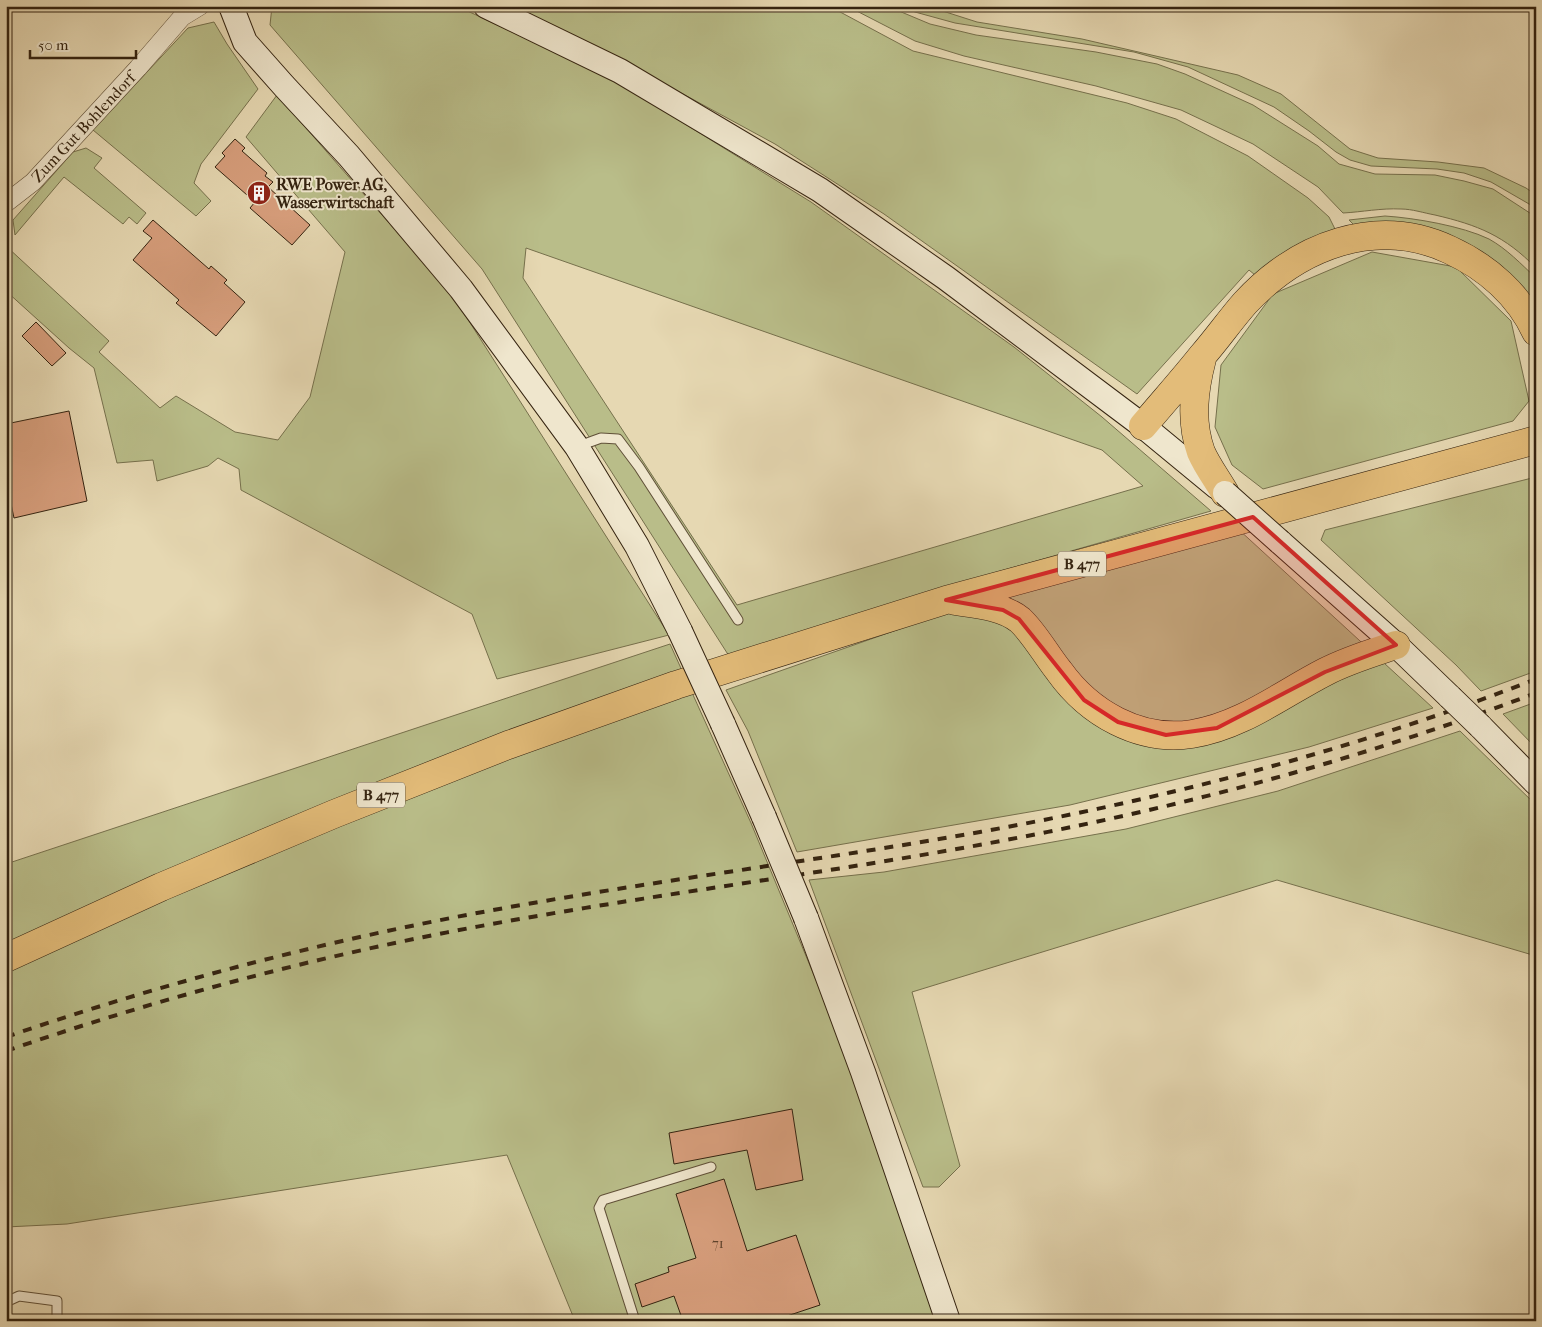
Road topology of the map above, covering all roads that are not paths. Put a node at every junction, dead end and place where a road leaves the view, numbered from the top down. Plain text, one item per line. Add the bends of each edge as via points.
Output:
1 (200, 6) edge
2 (231, 6) edge
3 (486, 6) edge
4 (6, 204) edge
5 (1536, 332) edge
6 (1203, 355) junction
7 (1143, 426) junction
8 (1536, 440) edge
9 (577, 447) junction
10 (1225, 493) junction
11 (946, 600) junction
12 (738, 620) dead end
13 (1396, 645) junction
14 (1536, 783) edge
15 (6, 958) edge
16 (711, 1167) dead end
17 (6, 1302) edge
18 (57, 1321) edge
19 (636, 1321) edge
20 (948, 1321) edge

1 - 4 street, Zum Gut Bohlendorf via 182,17 33,182
2 - 9 street via 245,42 349,156 461,290
3 - 7 street via 620,71 820,190 946,278
5 - 6 main road via 1505,288 1465,257 1418,239 1371,236 1323,248 1284,270 1245,304
6 - 7 main road
6 - 10 main road via 1193,408 1196,434 1202,452
7 - 10 street
8 - 11 main road, B 477
9 - 12 lane via 601,438 618,440
9 - 20 street, bridge via 637,546 680,631 764,817 806,918 863,1072
10 - 13 street, bridge
11 - 13 main road via 983,605 1019,619 1084,700 1118,722 1141,731 1166,735 1192,734 1238,720 1325,672
11 - 15 main road, B 477 via 676,686 430,775 223,860
13 - 14 street, bridge
16 - 19 lane via 603,1200 600,1208
17 - 18 lane via 19,1296 56,1301

